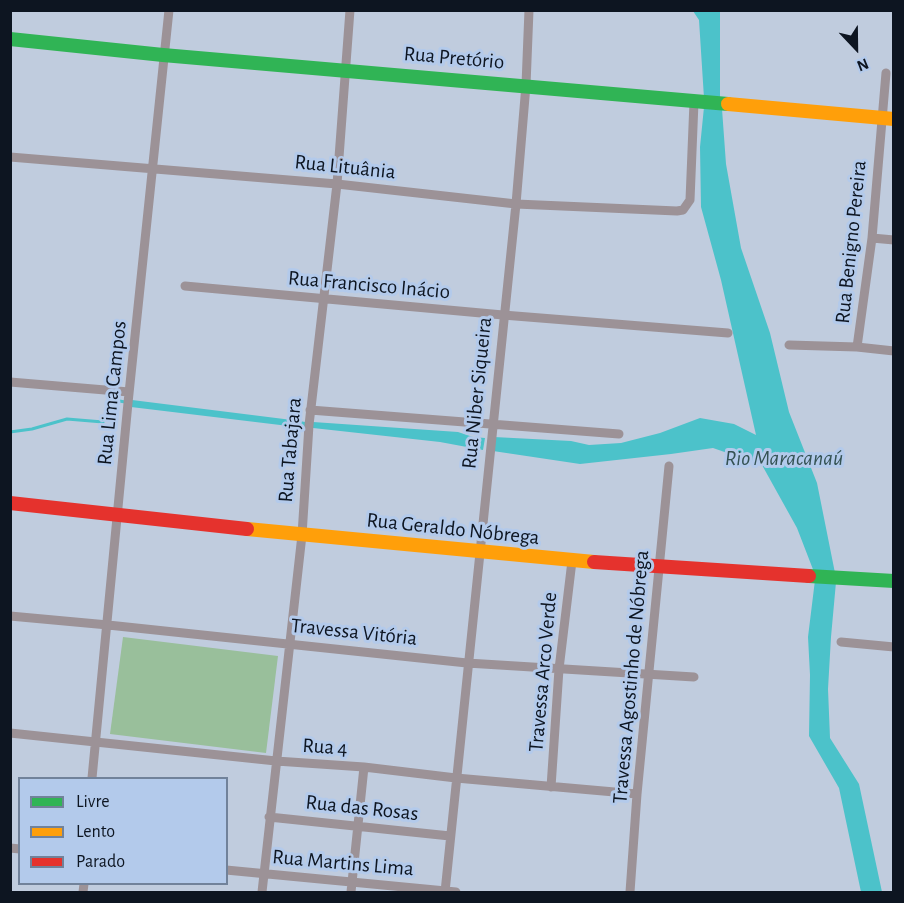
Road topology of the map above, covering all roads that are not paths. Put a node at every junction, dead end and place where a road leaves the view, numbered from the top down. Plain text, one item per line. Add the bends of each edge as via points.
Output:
1 (169, 10) edge
2 (350, 10) edge
3 (529, 10) edge
4 (10, 39) edge
5 (163, 55) junction
6 (347, 71) junction
7 (886, 74) dead end
8 (526, 85) junction
9 (694, 102) junction
10 (888, 119) edge
11 (10, 157) edge
12 (152, 170) junction
13 (337, 184) junction
14 (516, 204) junction
15 (872, 238) junction
16 (894, 240) edge
17 (185, 286) dead end
18 (325, 299) junction
19 (503, 315) junction
20 (728, 333) dead end
21 (789, 345) dead end
22 (857, 347) junction
23 (894, 351) edge
24 (10, 382) edge
25 (129, 392) junction
26 (310, 410) junction
27 (492, 425) junction
28 (619, 434) dead end
29 (669, 466) dead end
30 (10, 503) edge
31 (118, 516) junction
32 (302, 535) junction
33 (479, 553) junction
34 (572, 561) junction
35 (659, 567) junction
36 (894, 581) edge
37 (10, 616) edge
38 (108, 624) junction
39 (840, 642) dead end
40 (290, 644) junction
41 (894, 647) edge
42 (467, 663) junction
43 (559, 669) junction
44 (649, 674) junction
45 (694, 677) dead end
46 (10, 733) edge
47 (96, 742) junction
48 (276, 761) junction
49 (364, 767) junction
50 (93, 777) edge
51 (456, 778) junction
52 (551, 787) junction
53 (637, 794) junction
54 (269, 817) junction
55 (357, 825) junction
56 (450, 836) junction
57 (228, 870) edge
58 (264, 874) junction
59 (352, 881) junction
60 (262, 892) edge
61 (351, 892) edge
62 (445, 892) edge
63 (456, 892) edge
64 (630, 892) edge

1 - 5 street, Rua Lima Campos
2 - 6 street, Rua Tabajara
3 - 8 street, Rua Niber Siqueira
4 - 5 street, Rua Pretório
5 - 6 street, Rua Pretório
5 - 12 street, Rua Lima Campos
6 - 8 street, Rua Pretório
6 - 13 street, Rua Tabajara
7 - 10 street, Rua Benigno Pereira
8 - 9 street, Rua Pretório
8 - 14 street, Rua Niber Siqueira
9 - 10 street, Rua Pretório
9 - 14 street, Rua Lituânia via 690,200 683,210
10 - 15 street, Rua Benigno Pereira
11 - 12 street, Rua Lituânia
12 - 13 street, Rua Lituânia
12 - 25 street, Rua Lima Campos
13 - 14 street, Rua Lituânia
13 - 18 street, Rua Tabajara
14 - 19 street, Rua Niber Siqueira
15 - 16 street
15 - 22 street, Rua Benigno Pereira
17 - 18 street, Rua Francisco Inácio
18 - 19 street, Rua Francisco Inácio
18 - 26 street, Rua Tabajara
19 - 20 street, Rua Francisco Inácio
19 - 27 street, Rua Niber Siqueira
21 - 22 street, Rua Benigno Pereira
22 - 23 street
24 - 25 street
25 - 31 street, Rua Lima Campos
26 - 27 street
26 - 32 street, Rua Tabajara
27 - 28 street
27 - 33 street, Rua Niber Siqueira
29 - 35 street, Travessa Agostinho de Nóbrega
30 - 31 street, Rua Geraldo Nóbrega
31 - 32 street, Rua Geraldo Nóbrega
31 - 38 street, Rua Lima Campos
32 - 33 street, Rua Geraldo Nóbrega
32 - 40 street, Rua Tabajara
33 - 34 street, Rua Geraldo Nóbrega
33 - 42 street, Rua Niber Siqueira
34 - 35 street, Rua Geraldo Nóbrega
34 - 43 street, Travessa Arco Verde
35 - 36 street, Rua Geraldo Nóbrega
35 - 44 street, Travessa Agostinho de Nóbrega
37 - 38 street, Travessa Vitória
38 - 40 street, Travessa Vitória
38 - 47 street, Rua Lima Campos
39 - 41 street
40 - 42 street, Travessa Vitória
40 - 48 street, Rua Tabajara
42 - 43 street, Travessa Vitória
42 - 51 street, Rua Niber Siqueira
43 - 44 street, Travessa Vitória
43 - 52 street, Travessa Arco Verde
44 - 45 street, Travessa Vitória
44 - 53 street, Travessa Agostinho de Nóbrega
46 - 47 street, Rua 4
47 - 48 street, Rua 4
47 - 50 street, Rua Lima Campos
48 - 49 street, Rua 4
48 - 54 street, Rua Tabajara
49 - 51 street, Rua 4
49 - 55 street
51 - 52 street, Rua 4
51 - 56 street, Rua Niber Siqueira
52 - 53 street, Rua 4
53 - 64 street, Travessa Agostinho de Nóbrega
54 - 55 street, Rua das Rosas
54 - 58 street, Rua Tabajara
55 - 56 street, Rua das Rosas
55 - 59 street
56 - 62 street, Rua Niber Siqueira
57 - 58 street, Rua Martins Lima
58 - 59 street, Rua Martins Lima
58 - 60 street, Rua Tabajara
59 - 61 street
59 - 62 street, Rua Martins Lima
62 - 63 street, Rua Martins Lima

